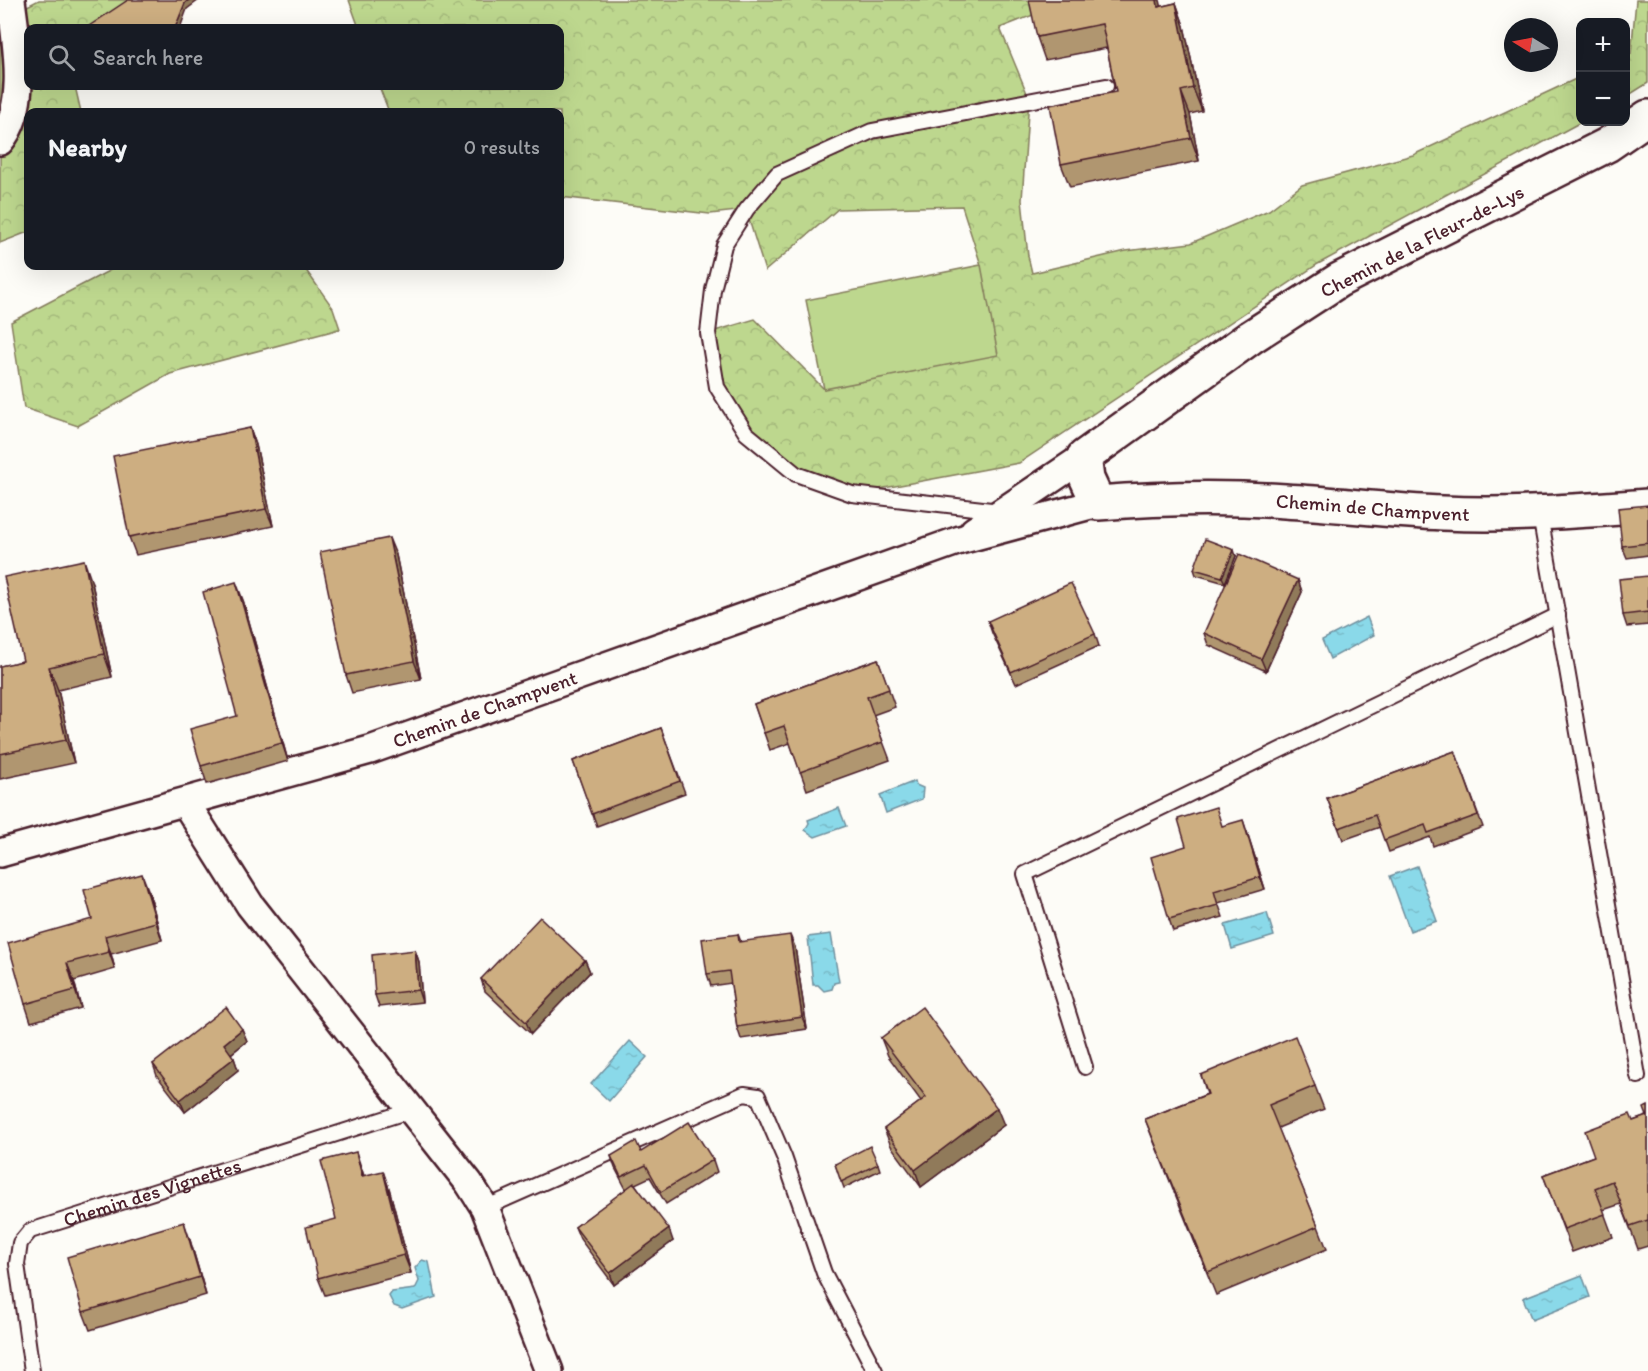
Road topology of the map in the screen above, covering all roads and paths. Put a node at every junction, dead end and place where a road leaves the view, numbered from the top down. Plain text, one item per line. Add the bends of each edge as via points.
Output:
1 (11, 0) edge
2 (1106, 86) edge
3 (1648, 117) edge
4 (0, 141) edge
5 (1084, 457) junction
6 (1098, 503) junction
7 (1648, 506) edge
8 (1000, 512) junction
9 (1540, 515) junction
10 (960, 540) junction
11 (1558, 615) junction
12 (185, 802) junction
13 (0, 853) edge
14 (1085, 1067) dead end
15 (1638, 1076) dead end
16 (412, 1110) junction
17 (485, 1208) junction
18 (32, 1371) edge
19 (549, 1371) edge
20 (875, 1371) edge

1 - 4 street via 19,62 16,101
2 - 8 lane via 872,131 777,174 747,209 724,245 708,333 717,387 746,433 796,474 852,494
3 - 5 street, Chemin de la Fleur-de-Lys via 1598,150 1339,280 1251,337
5 - 6 street via 1087,480
5 - 8 street, Chemin de Champvent
6 - 9 street, Chemin de Champvent via 1216,498 1443,513
6 - 10 street, Chemin de Champvent
7 - 9 street, Chemin de Champvent
8 - 10 street, Chemin de Champvent
9 - 11 lane
10 - 12 street, Chemin de Champvent via 370,750
11 - 14 lane via 1025,874
11 - 15 lane
12 - 13 street, Chemin de Champvent
12 - 16 street via 250,905
16 - 17 street
16 - 18 lane, Chemin des Vignettes via 30,1231 20,1243 17,1264
17 - 19 street
17 - 20 lane via 744,1094 758,1096 784,1156 824,1273

